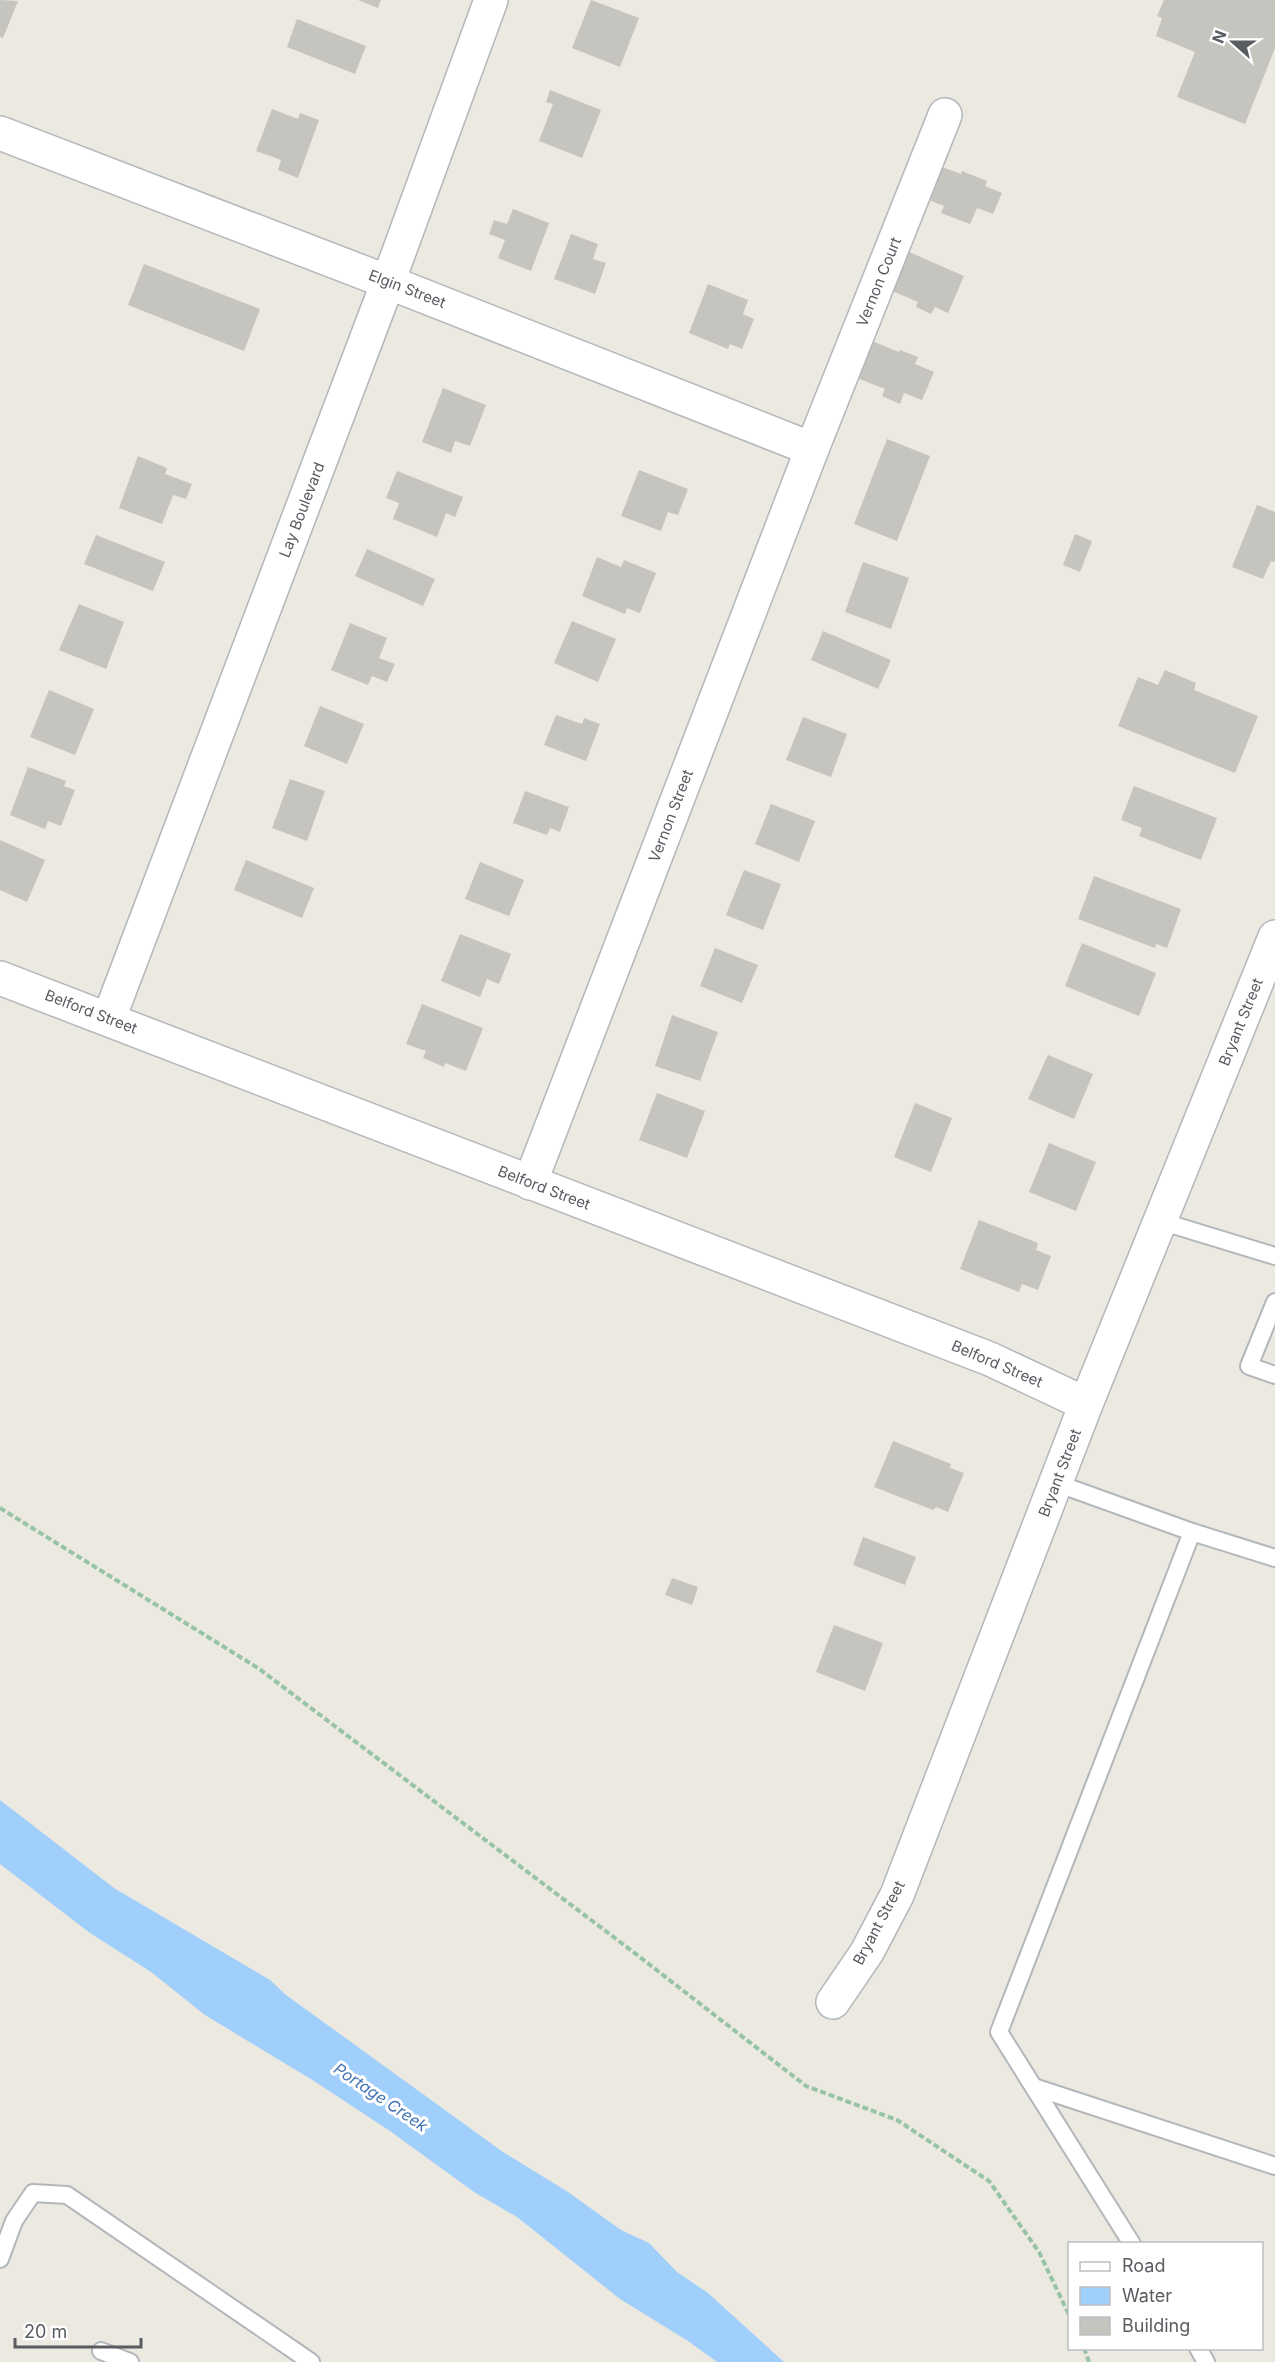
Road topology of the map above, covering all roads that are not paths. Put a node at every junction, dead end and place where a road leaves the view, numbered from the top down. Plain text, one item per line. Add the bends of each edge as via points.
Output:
1 (491, 0) edge
2 (945, 115) dead end
3 (0, 133) edge
4 (388, 282) junction
5 (812, 449) junction
6 (1275, 937) edge
7 (0, 978) edge
8 (109, 1018) junction
9 (530, 1183) junction
10 (1160, 1221) junction
11 (1275, 1256) edge
12 (1275, 1302) edge
13 (1275, 1375) edge
14 (1086, 1404) junction
15 (1056, 1483) junction
16 (1192, 1532) junction
17 (1275, 1558) edge
18 (833, 2002) dead end
19 (1034, 2087) junction
20 (1275, 2166) edge
21 (1131, 2242) edge
22 (0, 2259) edge
23 (101, 2351) dead end
24 (130, 2362) edge
25 (311, 2362) edge

1 - 4 street, Lay Boulevard
2 - 5 street, Vernon Court
3 - 4 street, Elgin Street
4 - 5 street, Elgin Street
4 - 8 street, Lay Boulevard
5 - 9 street, Vernon Street
6 - 10 street, Bryant Street
7 - 8 street, Belford Street
8 - 9 street, Belford Street
9 - 14 street, Belford Street via 990,1359
10 - 11 lane
10 - 14 street, Bryant Street
12 - 13 lane via 1249,1366
14 - 15 street, Bryant Street
15 - 16 lane
15 - 18 street, Bryant Street via 897,1895 867,1952
16 - 17 lane
16 - 19 lane via 999,2032
19 - 20 lane
19 - 21 lane
22 - 25 lane via 14,2221 33,2193 66,2195
23 - 24 lane

